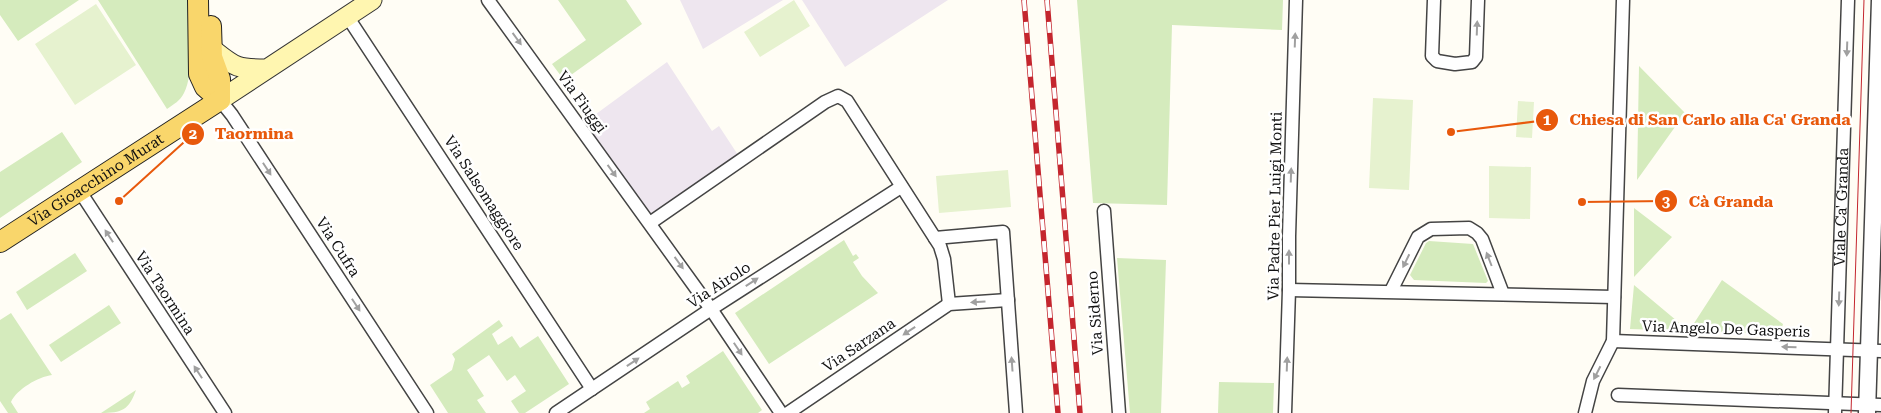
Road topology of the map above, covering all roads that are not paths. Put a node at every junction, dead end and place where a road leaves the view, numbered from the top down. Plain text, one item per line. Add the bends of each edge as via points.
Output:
1 (198, 0) edge
2 (211, 0) edge
3 (372, 0) edge
4 (488, 0) edge
5 (1296, 0) edge
6 (1434, 0) edge
7 (1478, 0) edge
8 (1623, 0) edge
9 (1848, 0) edge
10 (1880, 0) edge
11 (348, 16) junction
12 (211, 48) junction
13 (267, 69) junction
14 (220, 100) junction
15 (902, 187) junction
16 (79, 190) junction
17 (1104, 211) dead end
18 (650, 223) junction
19 (935, 238) junction
20 (0, 242) edge
21 (1289, 290) junction
22 (1391, 291) junction
23 (1503, 294) junction
24 (1614, 297) junction
25 (1008, 300) junction
26 (949, 304) junction
27 (711, 309) junction
28 (1613, 341) junction
29 (1838, 348) junction
30 (1875, 351) edge
31 (592, 389) junction
32 (1618, 395) dead end
33 (1872, 407) edge
34 (1836, 408) edge
35 (225, 413) edge
36 (427, 413) edge
37 (556, 413) edge
38 (781, 413) edge
39 (788, 413) edge
40 (1016, 413) edge
41 (1119, 413) edge
42 (1285, 413) edge
43 (1585, 413) edge

1 - 14 main road via 199,74 205,87
2 - 12 main road
3 - 11 main road, Via Gioacchino Murat
4 -> 18 street, Via Fiuggi
21 -> 5 street, Via Padre Pier Luigi Monti
6 -> 7 street via 1432,56 1438,61 1455,64 1472,62 1476,57
8 - 24 street
9 -> 29 street, Viale Ca' Granda
10 - 30 street, Viale Ca' Granda
11 - 13 main road, Via Gioacchino Murat
11 - 31 street, Via Salsomaggiore
12 - 13 main road via 233,66
12 - 14 main road via 220,79
13 - 14 main road, Via Gioacchino Murat
14 - 16 main road, Via Gioacchino Murat
14 -> 36 street, Via Cufra
15 - 18 street via 846,101 838,96
15 - 19 street
27 -> 15 street, Via Airolo
16 - 20 main road, Via Gioacchino Murat
35 -> 16 street, Via Taormina
17 - 41 street, Via Siderno
18 -> 27 street, Via Fiuggi
19 - 25 street via 1003,232
19 - 26 street via 942,253
21 - 22 street
42 -> 21 street, Via Padre Pier Luigi Monti
22 - 23 street
23 -> 22 street via 1482,239 1470,228 1431,229 1418,237
23 - 24 street
24 - 28 street
25 -> 26 street
40 -> 25 street
26 -> 39 street, Via Sarzana
31 -> 27 street, Via Airolo
27 -> 38 street, Via Fiuggi
29 -> 28 street, Via Angelo De Gasperis
28 -> 43 street via 1593,381
29 - 30 street, Via Angelo De Gasperis
29 - 34 street, Viale Ca' Granda
30 - 33 street, Viale Ca' Granda
31 - 37 street, Via Airolo
32 - 34 street
33 - 34 street

